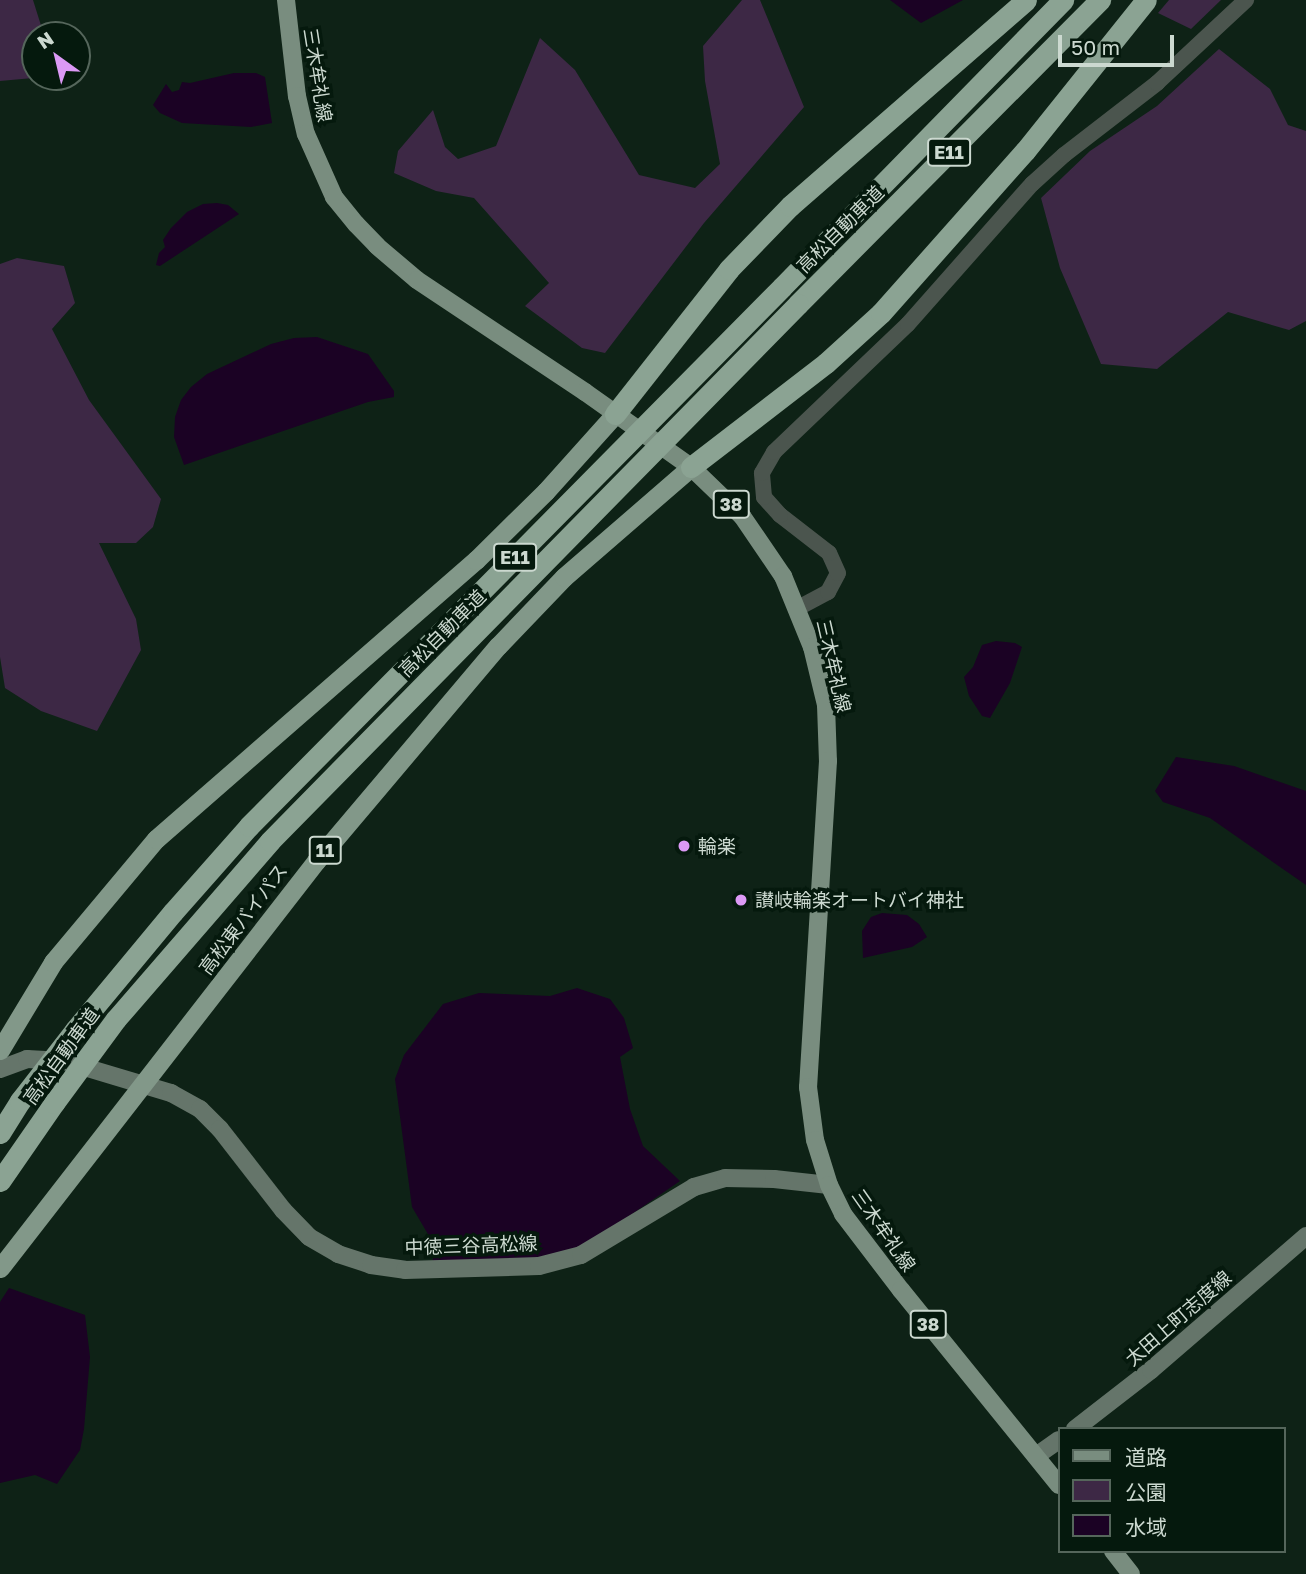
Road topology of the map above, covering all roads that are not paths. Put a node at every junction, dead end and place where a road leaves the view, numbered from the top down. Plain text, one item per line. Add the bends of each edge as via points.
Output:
1 (286, 0) edge
2 (1026, 0) edge
3 (1063, 0) edge
4 (1100, 0) edge
5 (1146, 0) edge
6 (1246, 0) edge
7 (615, 414) junction
8 (691, 467) junction
9 (798, 608) junction
10 (0, 1050) edge
11 (0, 1069) edge
12 (142, 1084) junction
13 (0, 1133) edge
14 (0, 1181) edge
15 (829, 1185) junction
16 (1306, 1236) edge
17 (0, 1268) edge
18 (1078, 1427) edge
19 (1058, 1441) edge
20 (1036, 1456) junction
21 (1058, 1484) edge
22 (1115, 1553) edge
23 (1131, 1574) edge

1 - 7 main road, 三木牟礼線 / 38 via 306,134 334,197 399,266
2 - 7 highway via 790,206 729,269
3 - 13 highway, 高松自動車道 / E11, bridge via 249,826 75,1030
4 - 14 highway, 高松自動車道 / E11, bridge via 270,841 116,1019
5 - 8 highway via 1025,151 881,313 826,363
6 - 9 street via 1167,74 1032,184 908,324 774,452 762,473 764,497 829,553 838,573 828,592
7 - 8 main road, 三木牟礼線 / 38
7 - 10 highway via 476,560 156,839 53,962
8 - 9 main road, 三木牟礼線 / 38 via 723,495 758,537
8 - 12 highway, 高松東バイパス / 11 via 564,577 498,646 316,861
9 - 15 main road, 三木牟礼線 / 38 via 826,705 828,761 808,1087 815,1140
11 - 12 main road, 中徳三谷高松線 via 27,1059 64,1061
12 - 15 main road, 中徳三谷高松線 via 200,1109 309,1237 338,1254 393,1268 428,1272 539,1266 581,1255 694,1186 725,1178
12 - 17 highway, 高松東バイパス / 11
15 - 20 main road, 三木牟礼線 / 38 via 844,1214 901,1290
16 - 18 main road, 太田上町志度線
19 - 20 main road
20 - 21 main road, 三木牟礼線 / 38
22 - 23 main road

